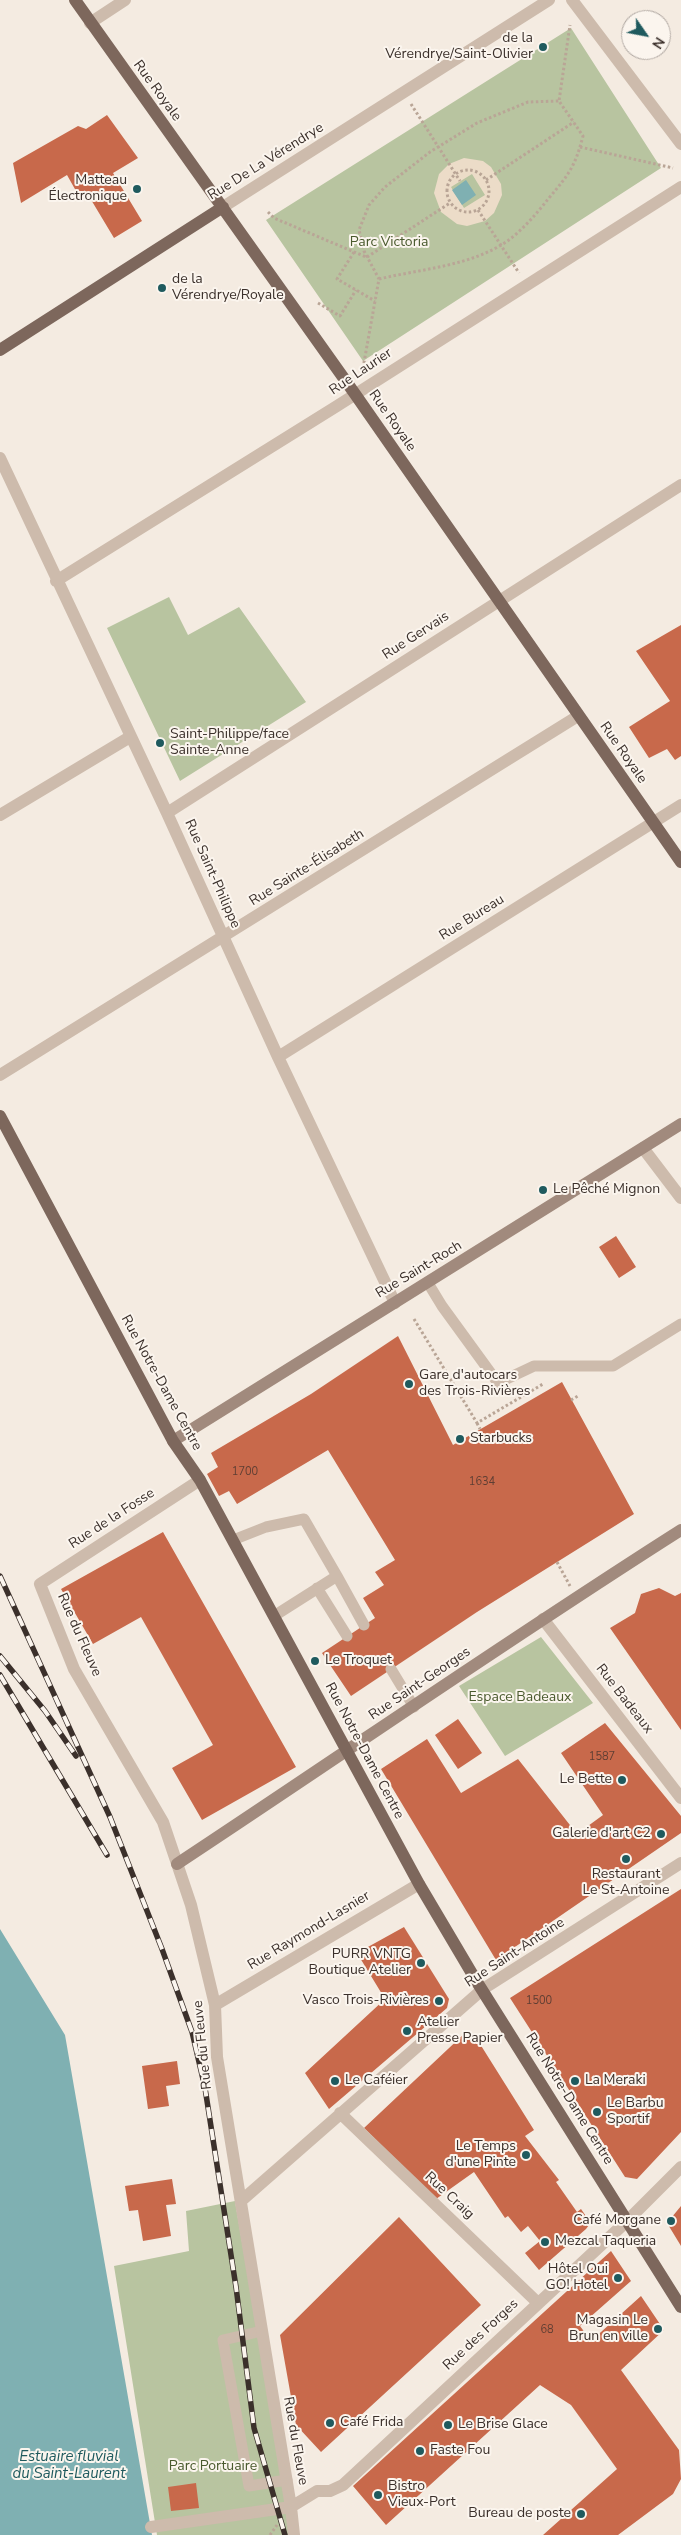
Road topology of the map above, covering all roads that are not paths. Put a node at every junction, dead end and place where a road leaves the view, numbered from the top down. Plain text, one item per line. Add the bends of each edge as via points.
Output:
1 (75, 0) edge
2 (125, 0) edge
3 (549, 0) edge
4 (572, 0) edge
5 (90, 23) junction
6 (681, 144) edge
7 (681, 187) edge
8 (223, 207) junction
9 (0, 350) edge
10 (355, 394) junction
11 (0, 458) edge
12 (681, 485) edge
13 (56, 581) junction
14 (498, 601) junction
15 (578, 716) junction
16 (130, 737) junction
17 (681, 805) edge
18 (167, 813) junction
19 (0, 815) edge
20 (654, 823) junction
21 (681, 862) edge
22 (224, 938) junction
23 (278, 1057) junction
24 (0, 1075) edge
25 (0, 1116) edge
26 (681, 1124) edge
27 (643, 1148) junction
28 (681, 1198) edge
29 (428, 1283) junction
30 (395, 1303) junction
31 (681, 1324) edge
32 (173, 1441) junction
33 (200, 1480) junction
34 (681, 1530) edge
35 (233, 1540) junction
36 (337, 1576) junction
37 (40, 1584) joint
38 (317, 1588) junction
39 (274, 1616) junction
40 (542, 1618) junction
41 (364, 1625) dead end
42 (347, 1636) dead end
43 (391, 1669) dead end
44 (414, 1706) junction
45 (347, 1752) junction
46 (681, 1798) edge
47 (681, 1863) edge
48 (177, 1864) junction
49 (419, 1884) junction
50 (483, 1989) junction
51 (215, 2005) junction
52 (340, 2113) junction
53 (681, 2167) edge
54 (241, 2201) junction
55 (626, 2221) junction
56 (538, 2302) junction
57 (681, 2307) edge
58 (262, 2331) junction
59 (287, 2480) junction
60 (291, 2507) junction
61 (150, 2527) dead end
62 (294, 2535) edge

1 - 5 main road, Rue Royale
2 - 5 street
3 - 8 street, Rue De La Vérendrye
4 - 6 street
5 - 8 main road, Rue Royale
7 - 10 street, Rue Laurier
8 - 9 main road, Rue De La Vérendrye
8 - 10 main road, Rue Royale
10 - 13 street, Rue Laurier
10 - 14 main road, Rue Royale
11 - 13 street, Rue Saint-Philippe
12 - 14 street, Rue Gervais
13 - 16 street, Rue Saint-Philippe
14 - 15 main road, Rue Royale
14 - 18 street, Rue Gervais
15 - 20 main road, Rue Royale
15 - 22 street, Rue Sainte-Élisabeth
16 - 18 street, Rue Saint-Philippe
16 - 19 street
17 - 20 street, Rue Bureau
18 - 22 street, Rue Saint-Philippe
20 - 21 main road, Rue Royale
20 - 23 street, Rue Bureau
22 - 23 street, Rue Saint-Philippe
22 - 24 street, Rue Sainte-Élisabeth
23 - 30 street, Rue Saint-Philippe
25 - 32 main road, Rue Notre-Dame Centre
26 - 27 street, Rue Saint-Roch
27 - 28 street
27 - 29 street, Rue Saint-Roch
29 - 30 street, Rue Saint-Roch
29 - 31 lane via 498,1383 534,1366 614,1366
30 - 32 street, Rue Saint-Roch
32 - 33 main road, Rue Notre-Dame Centre
33 - 35 main road, Rue Notre-Dame Centre
33 - 37 street, Rue de la Fosse
34 - 40 street, Rue Saint-Georges
35 - 36 lane via 266,1527 304,1519
35 - 39 main road, Rue Notre-Dame Centre
36 - 38 lane
36 - 41 lane
37 - 48 street, Rue du Fleuve via 74,1669 163,1822
38 - 39 lane
38 - 42 lane
39 - 45 main road, Rue Notre-Dame Centre
40 - 44 street, Rue Saint-Georges
40 - 46 street, Rue Badeaux
43 - 44 lane
44 - 45 street, Rue Saint-Georges
45 - 48 street, Rue Saint-Georges
45 - 49 main road, Rue Notre-Dame Centre
47 - 50 street, Rue Saint-Antoine
48 - 51 street, Rue du Fleuve via 191,1905
49 - 50 main road, Rue Notre-Dame Centre
49 - 51 street, Rue Raymond-Lasnier
50 - 52 street, Rue Saint-Antoine
50 - 55 main road, Rue Notre-Dame Centre
51 - 54 street, Rue du Fleuve via 217,2057
52 - 54 street, Rue Saint-Antoine
52 - 56 street, Rue Craig
53 - 55 street, Rue des Forges
54 - 58 street, Rue du Fleuve
55 - 56 street, Rue des Forges
55 - 57 main road, Rue Notre-Dame Centre
56 - 60 street, Rue des Forges via 348,2480 336,2489 317,2491
58 - 59 street, Rue du Fleuve
58 - 59 lane via 223,2340 249,2486
59 - 60 street, Rue du Fleuve
60 - 61 street
60 - 62 street, Rue du Fleuve

